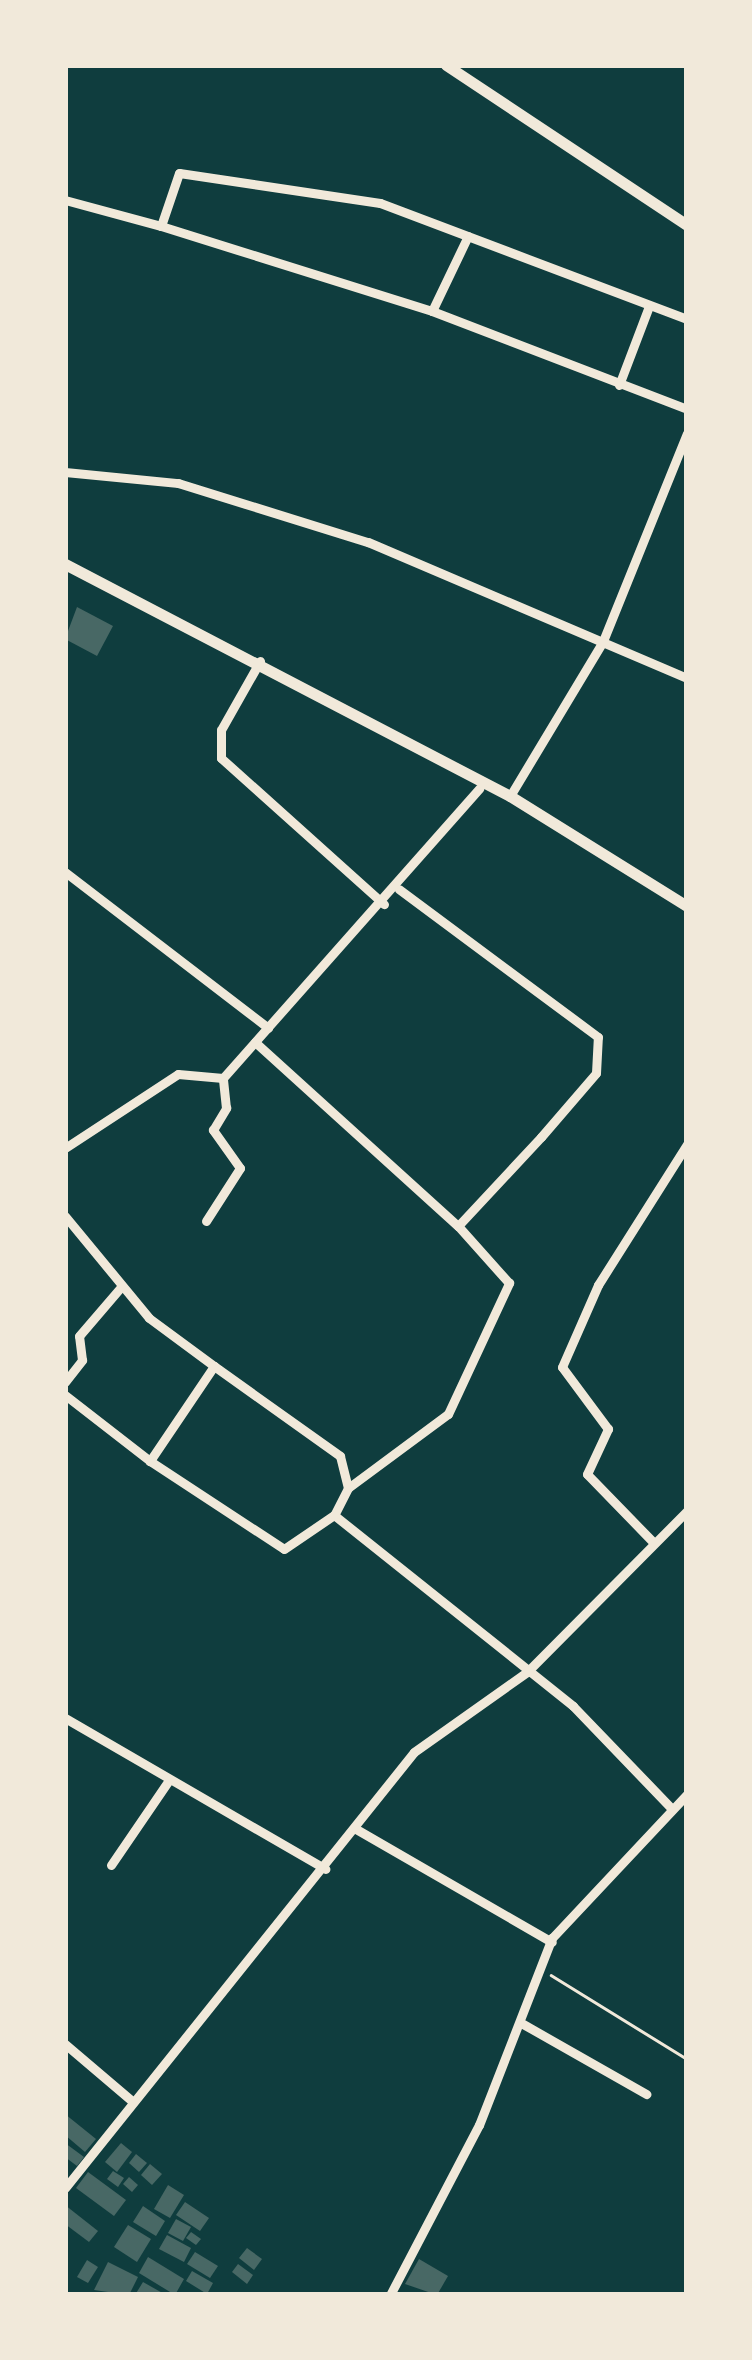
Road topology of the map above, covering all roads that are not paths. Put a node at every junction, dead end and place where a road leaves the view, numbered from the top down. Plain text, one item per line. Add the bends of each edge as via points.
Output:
1 (446, 65) edge
2 (65, 200) edge
3 (687, 225) edge
4 (160, 226) junction
5 (468, 236) junction
6 (650, 306) junction
7 (432, 311) junction
8 (687, 319) edge
9 (619, 386) junction
10 (687, 408) edge
11 (687, 433) edge
12 (65, 472) edge
13 (65, 564) edge
14 (603, 642) junction
15 (260, 661) junction
16 (687, 678) edge
17 (480, 788) junction
18 (510, 796) junction
19 (65, 872) edge
20 (399, 889) junction
21 (384, 904) junction
22 (687, 906) edge
23 (268, 1028) junction
24 (255, 1042) junction
25 (224, 1078) junction
26 (687, 1144) edge
27 (65, 1148) edge
28 (65, 1216) edge
29 (206, 1221) dead end
30 (458, 1226) junction
31 (121, 1287) junction
32 (214, 1366) junction
33 (65, 1382) edge
34 (65, 1395) edge
35 (150, 1461) junction
36 (348, 1488) junction
37 (687, 1511) edge
38 (334, 1515) junction
39 (654, 1543) junction
40 (527, 1672) junction
41 (65, 1718) edge
42 (169, 1780) junction
43 (687, 1794) edge
44 (672, 1809) junction
45 (356, 1830) junction
46 (111, 1865) dead end
47 (325, 1869) junction
48 (552, 1942) junction
49 (523, 2024) junction
50 (65, 2044) edge
51 (646, 2094) dead end
52 (132, 2102) junction
53 (65, 2188) edge
54 (390, 2295) edge

1 - 3 street
2 - 4 street
4 - 5 street via 179,173 380,203
4 - 7 street
5 - 6 street
5 - 7 street
6 - 8 street
6 - 9 street
7 - 9 street
9 - 10 street
11 - 14 street
12 - 14 street via 178,482 330,530
13 - 15 street
14 - 16 street
14 - 18 street
15 - 17 street
15 - 21 street via 221,730 221,758
17 - 18 street
17 - 20 street
18 - 22 street
19 - 23 street
20 - 21 street
20 - 30 street via 598,1037 602,1052 585,1086
21 - 23 street
23 - 24 street
24 - 25 street
24 - 30 street
25 - 27 street via 178,1074
25 - 29 street via 226,1108 214,1134 240,1168
26 - 39 street via 598,1285 562,1367 608,1429 587,1474
28 - 31 street
30 - 36 street via 509,1283 448,1414
31 - 32 street
31 - 33 street via 79,1336 82,1360
32 - 35 street
32 - 36 street via 310,1428 340,1456
34 - 35 street
35 - 38 street via 284,1549
36 - 38 street
37 - 39 street
38 - 40 street
39 - 40 street
40 - 44 street via 607,1736
40 - 45 street via 414,1752
41 - 42 street
42 - 46 street
42 - 47 street
43 - 44 street
44 - 48 street
45 - 47 street
45 - 48 street
47 - 52 street
48 - 49 street
49 - 51 street
49 - 54 street
50 - 52 street
52 - 53 street

